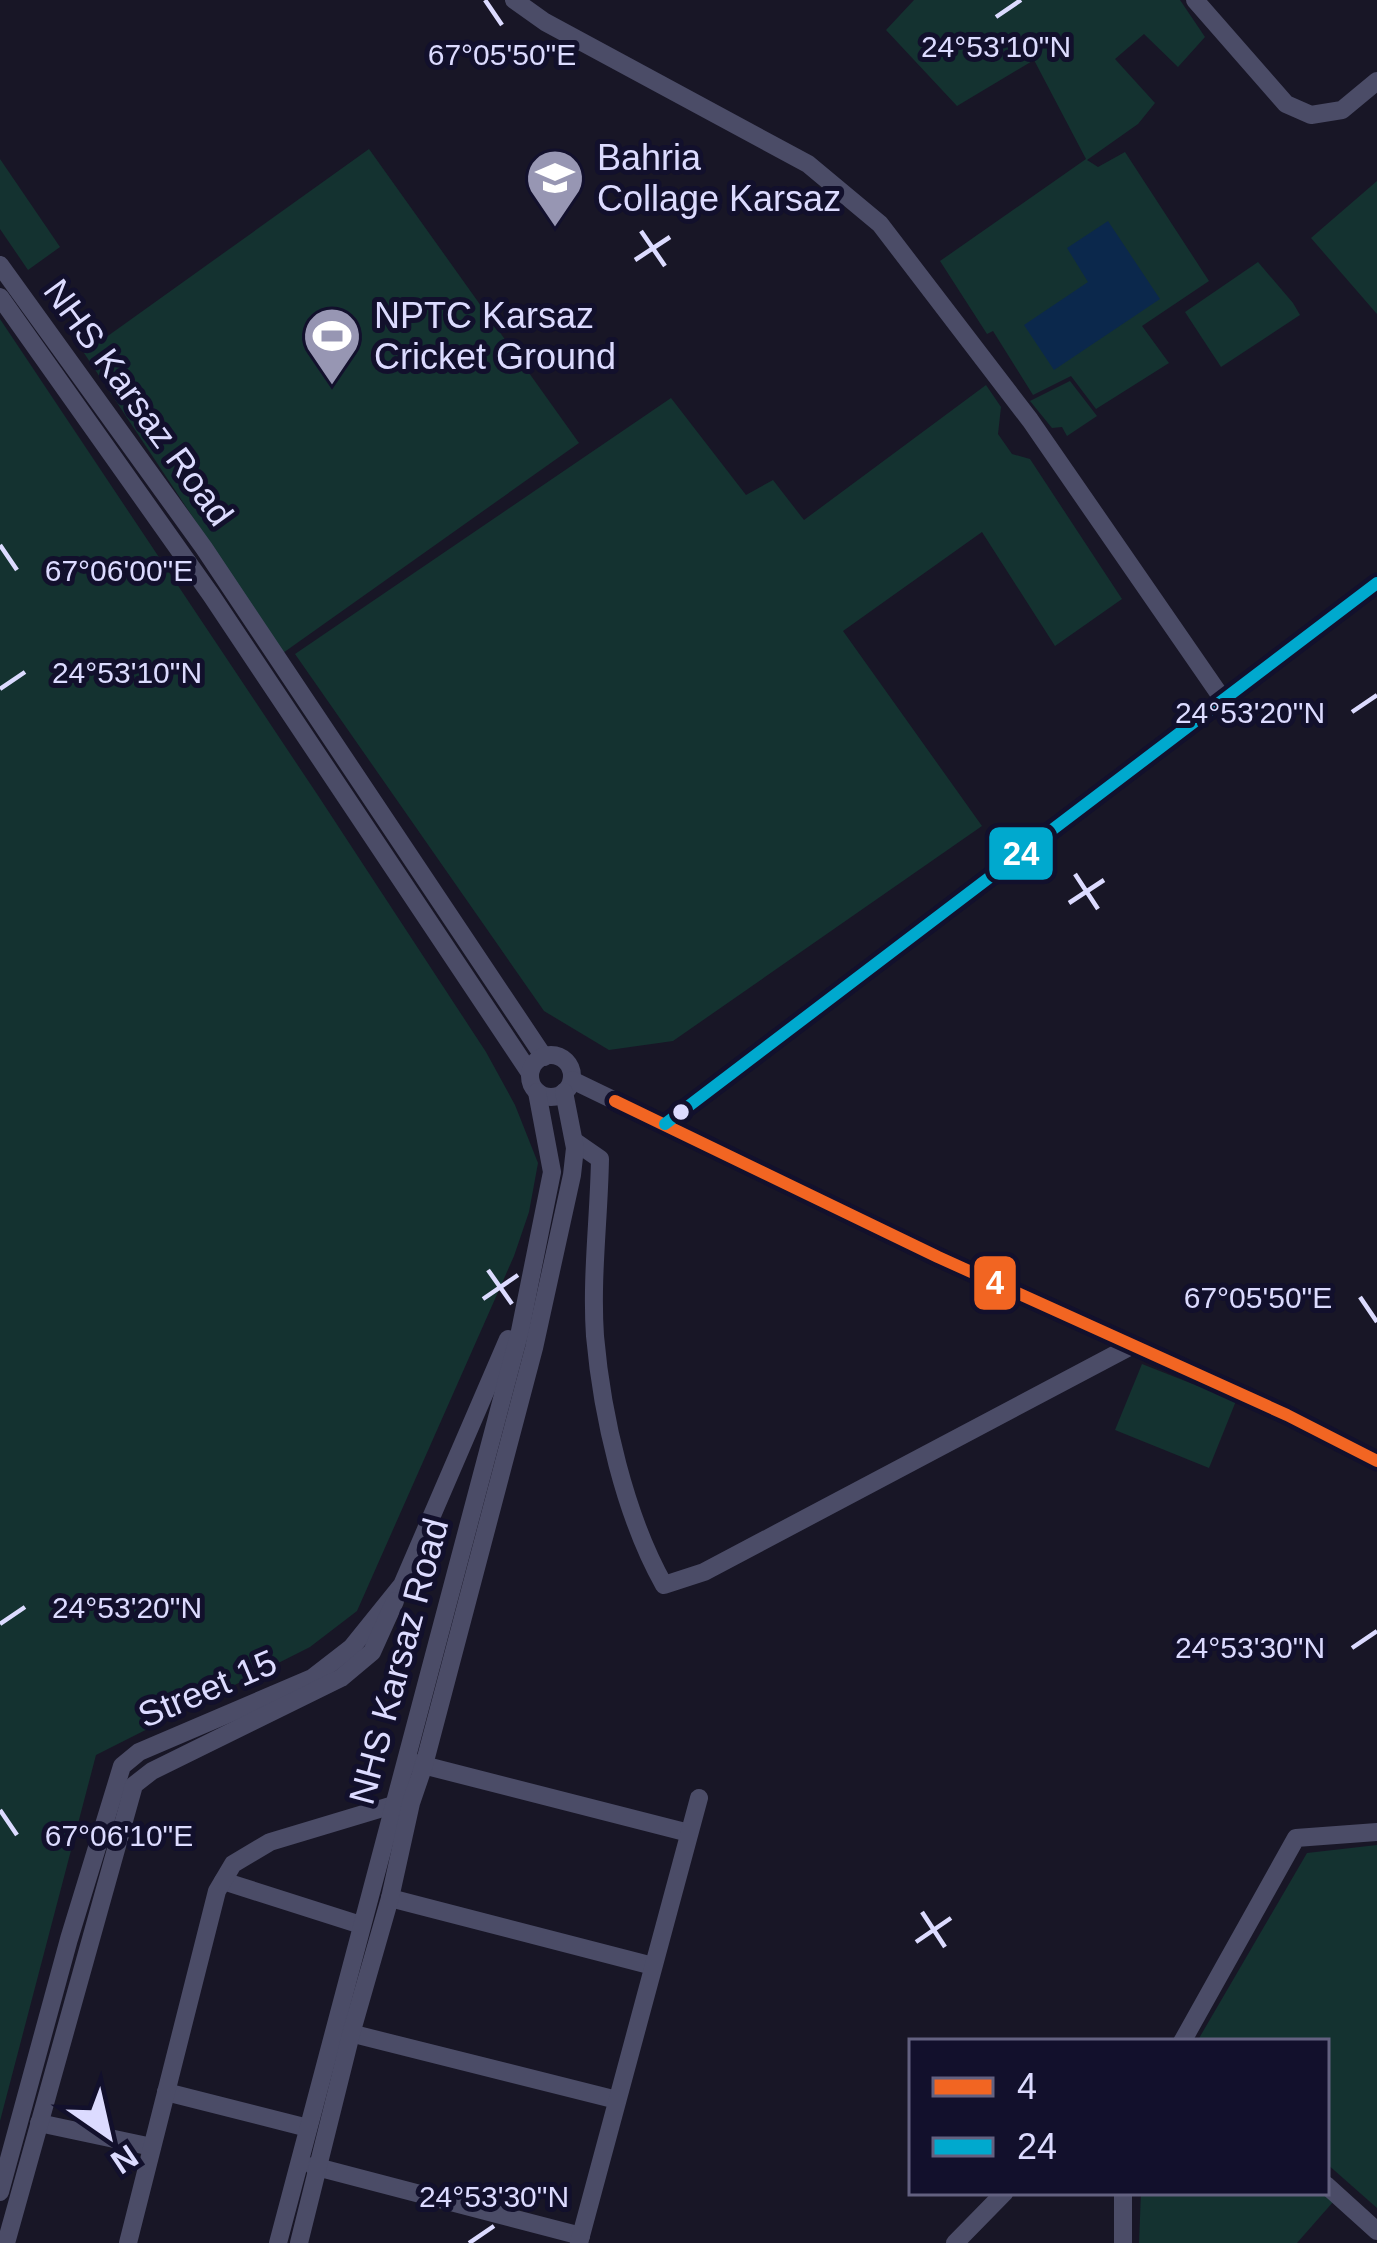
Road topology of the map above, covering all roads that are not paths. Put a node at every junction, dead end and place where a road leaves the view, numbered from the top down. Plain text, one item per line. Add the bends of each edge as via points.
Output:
1 (514, 0) edge
2 (1195, 0) edge
3 (1377, 81) edge
4 (0, 265) edge
5 (0, 297) edge
6 (1377, 583) edge
7 (1224, 701) junction
8 (544, 1057) junction
9 (534, 1082) junction
10 (568, 1086) junction
11 (665, 1124) junction
12 (574, 1141) junction
13 (529, 1290) junction
14 (1133, 1345) junction
15 (1377, 1461) edge
16 (494, 1462) junction
17 (402, 1585) junction
18 (414, 1763) junction
19 (699, 1798) dead end
20 (393, 1805) junction
21 (1377, 1832) edge
22 (689, 1833) junction
23 (223, 1881) junction
24 (375, 1911) junction
25 (653, 1966) junction
26 (342, 2032) junction
27 (1185, 2039) edge
28 (166, 2092) junction
29 (616, 2100) junction
30 (39, 2123) junction
31 (308, 2128) junction
32 (152, 2147) junction
33 (299, 2162) junction
34 (320, 2168) junction
35 (1329, 2188) edge
36 (0, 2192) edge
37 (1002, 2195) edge
38 (1123, 2195) edge
39 (1377, 2230) edge
40 (580, 2240) edge
41 (6, 2243) edge
42 (128, 2243) edge
43 (278, 2243) edge
44 (298, 2243) edge
45 (955, 2243) edge
46 (1124, 2243) edge

1 - 7 street via 808,164 880,224 1030,420
2 - 3 street via 1286,104 1311,115 1342,110
4 - 8 street, NHS Karsaz Road via 204,548
5 - 9 street, NHS Karsaz Road via 211,596
6 - 7 street
7 - 11 street
8 - 9 street
8 - 10 street via 565,1060
9 - 10 street via 551,1097
9 - 13 street, NHS Karsaz Road via 552,1172
10 - 11 street
10 - 12 street, NHS Karsaz Road
11 - 14 street
12 - 14 street via 599,1159 595,1335 613,1450 664,1586
12 - 16 street, NHS Karsaz Road via 534,1348
13 - 16 street, NHS Karsaz Road
13 - 17 street, Street 15
14 - 15 street
16 - 18 street, NHS Karsaz Road
17 - 30 street via 372,1652 356,1667 134,1785
17 - 36 street, Street 15 via 352,1647 312,1678 122,1766
18 - 20 street, NHS Karsaz Road
18 - 22 street
18 - 24 street, NHS Karsaz Road via 411,1803
19 - 22 street
20 - 23 street via 270,1842 233,1864
20 - 24 street, NHS Karsaz Road
21 - 27 street via 1296,1838
22 - 25 street
23 - 24 street
23 - 28 street
24 - 25 street
24 - 26 street, NHS Karsaz Road
25 - 29 street
26 - 29 street
26 - 31 street, NHS Karsaz Road
26 - 34 street, NHS Karsaz Road
28 - 31 street
28 - 32 street
29 - 40 street
30 - 32 street
30 - 41 street
31 - 33 street, NHS Karsaz Road
32 - 42 street
33 - 34 street
33 - 43 street, NHS Karsaz Road
34 - 40 street
34 - 44 street, NHS Karsaz Road
35 - 39 street
37 - 45 street
38 - 46 street

